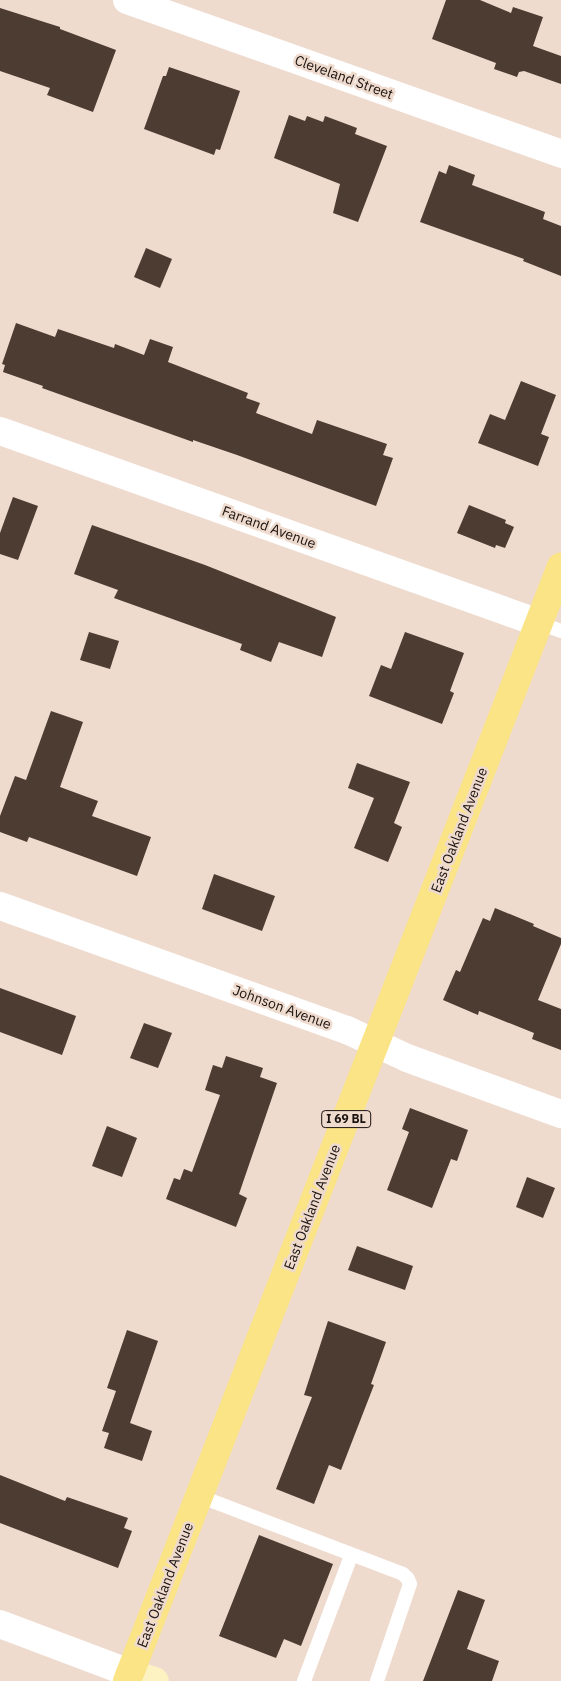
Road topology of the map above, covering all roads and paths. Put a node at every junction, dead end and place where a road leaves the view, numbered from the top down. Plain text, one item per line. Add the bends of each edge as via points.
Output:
1 (127, 0) edge
2 (561, 154) edge
3 (0, 431) edge
4 (561, 566) edge
5 (550, 627) edge
6 (0, 906) edge
7 (376, 1043) junction
8 (561, 1114) edge
9 (199, 1496) junction
10 (351, 1556) junction
11 (0, 1624) edge
12 (137, 1678) edge
13 (304, 1681) edge
14 (377, 1681) edge

1 - 2 street, Cleveland Street
3 - 5 street, Farrand Avenue
4 - 5 main road, East Oakland Avenue / I 69 BL
5 - 7 main road, East Oakland Avenue / I 69 BL
6 - 7 street, Johnson Avenue
7 - 8 street, Johnson Avenue via 406,1058
7 - 9 main road, East Oakland Avenue / I 69 BL
9 - 10 lane
9 - 12 main road, East Oakland Avenue / I 69 BL
10 - 13 lane
10 - 14 lane via 403,1574 410,1584
11 - 12 street

